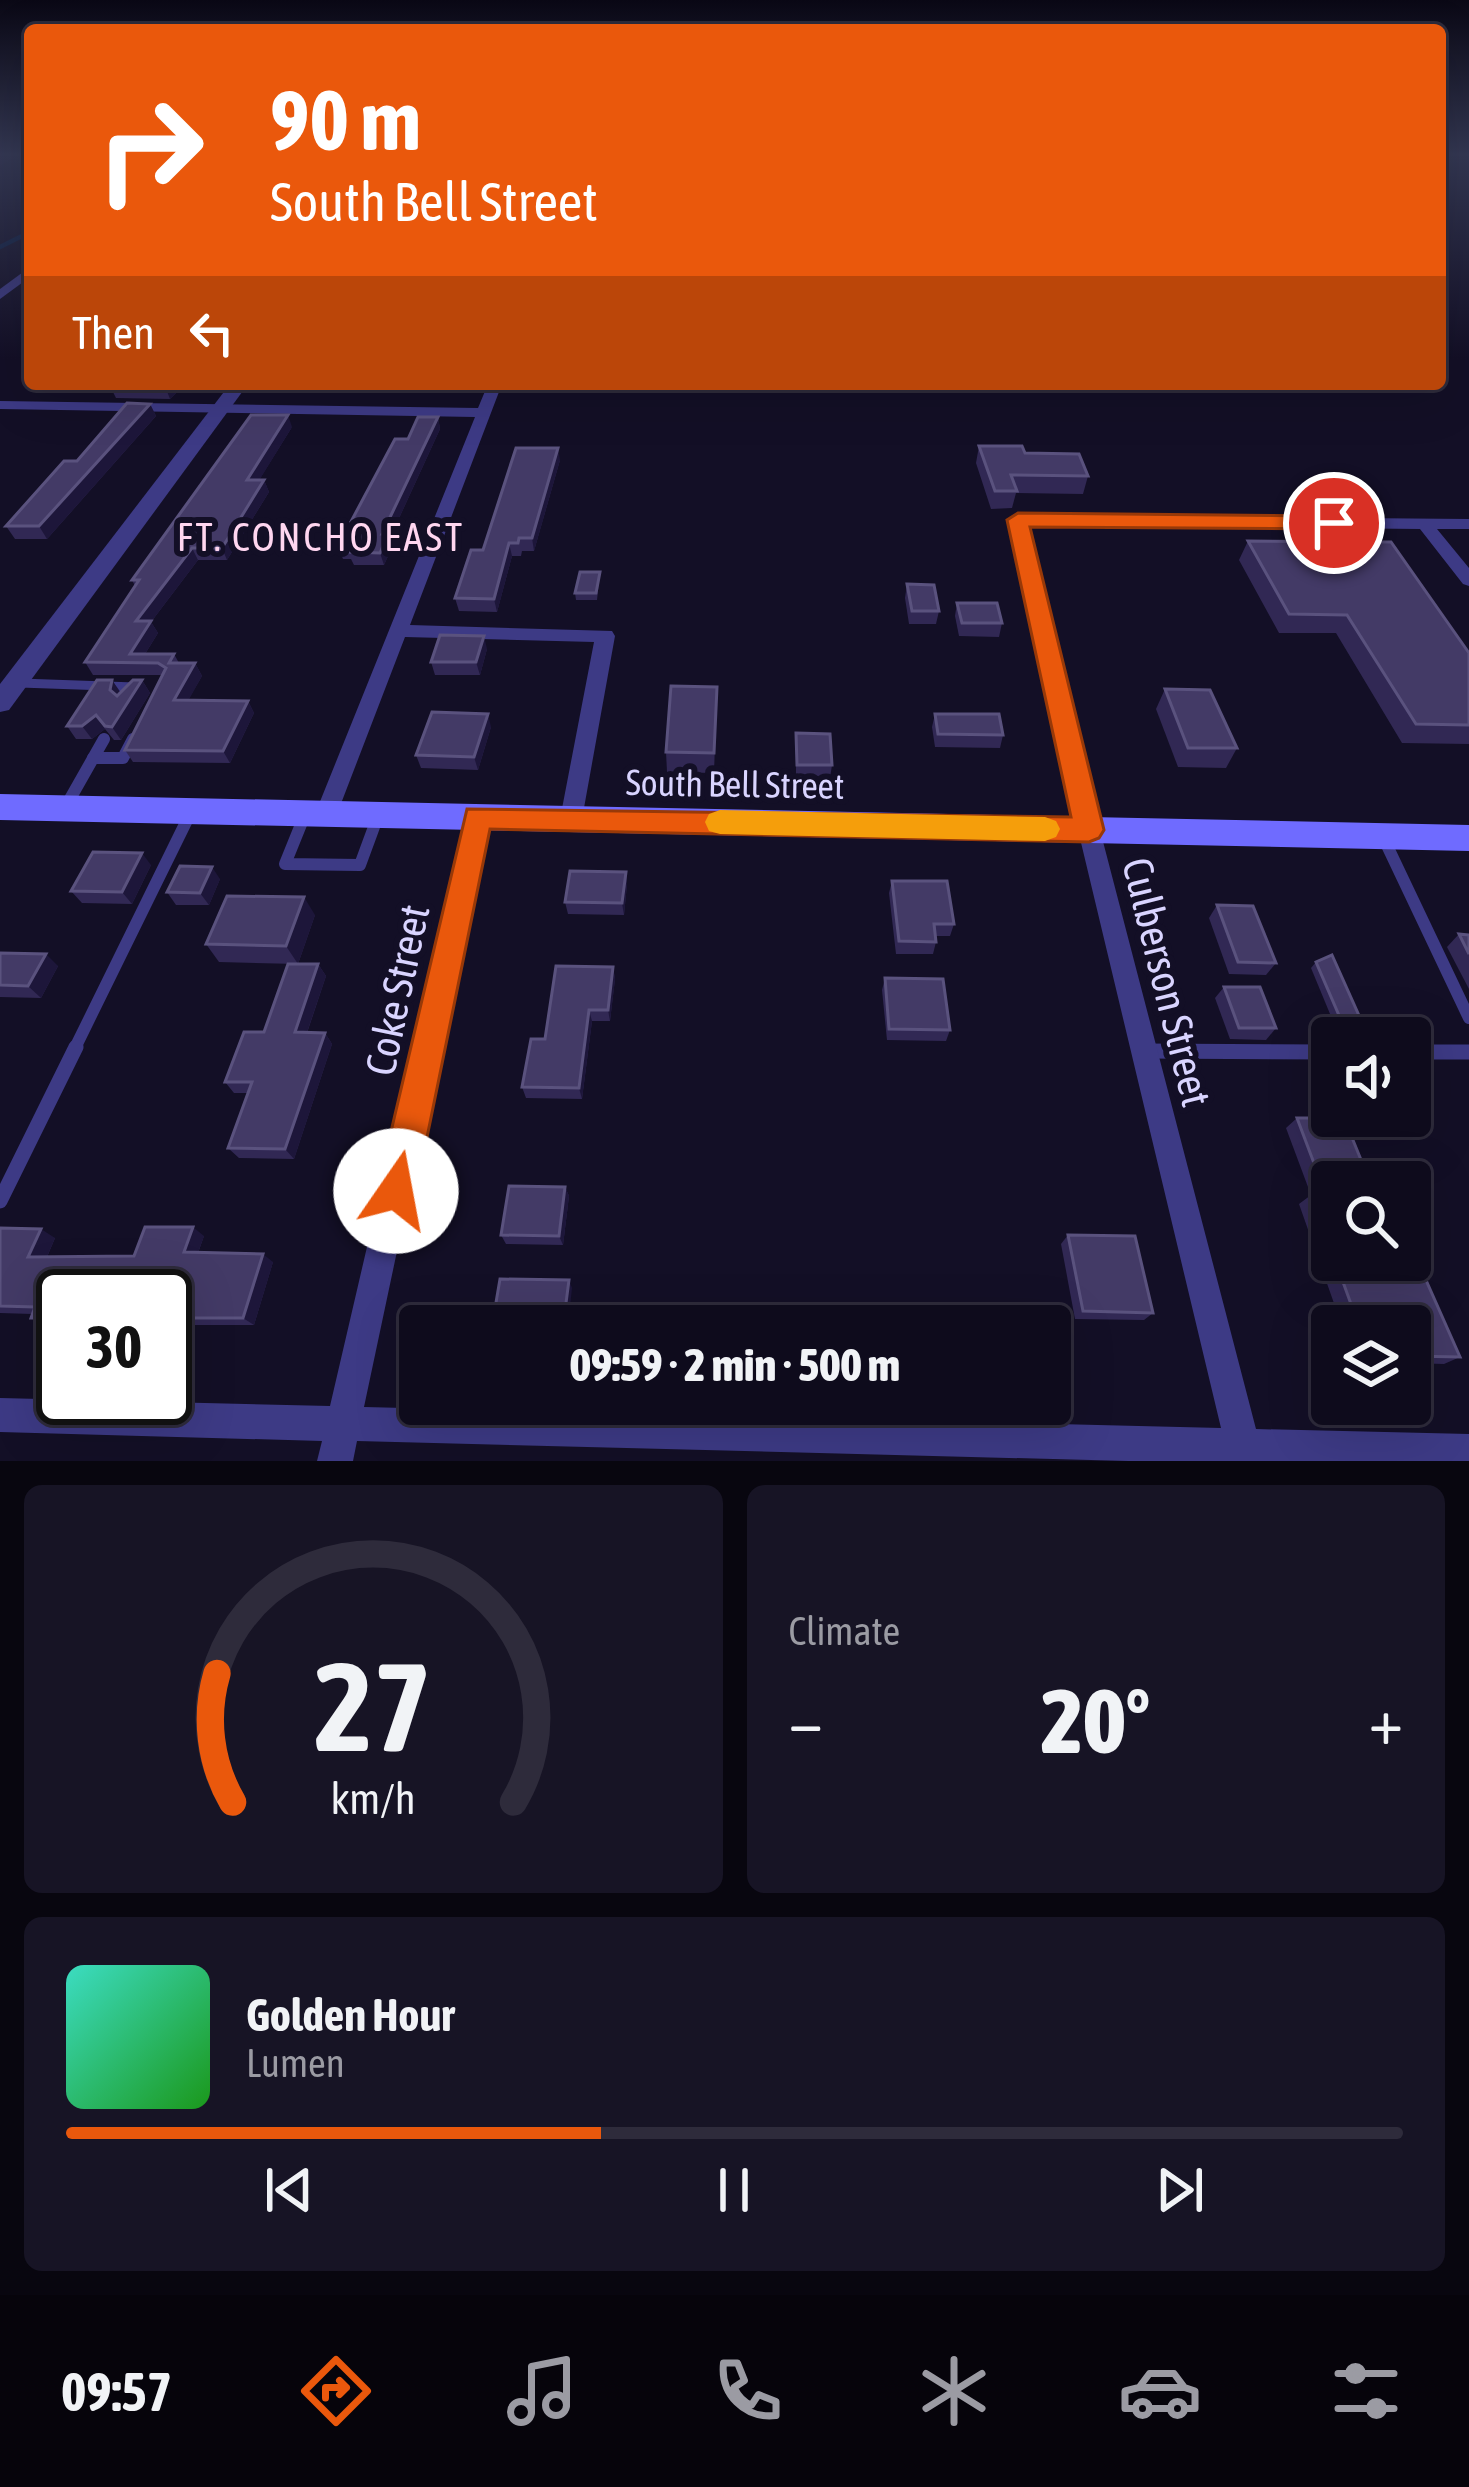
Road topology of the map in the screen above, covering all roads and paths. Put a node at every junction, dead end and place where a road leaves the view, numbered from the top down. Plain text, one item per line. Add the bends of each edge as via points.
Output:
1 (24, 276) edge
2 (0, 295) edge
3 (234, 390) edge
4 (493, 390) edge
5 (0, 405) edge
6 (219, 410) junction
7 (484, 413) junction
8 (1424, 523) junction
9 (1469, 524) edge
10 (1469, 580) edge
11 (398, 631) junction
12 (15, 682) junction
13 (136, 684) junction
14 (150, 684) dead end
15 (128, 700) edge
16 (0, 703) edge
17 (144, 721) edge
18 (104, 740) edge
19 (93, 758) junction
20 (0, 807) edge
21 (64, 808) junction
22 (191, 811) junction
23 (315, 814) junction
24 (378, 816) junction
25 (478, 817) junction
26 (571, 819) junction
27 (1089, 830) junction
28 (1382, 836) junction
29 (1469, 838) edge
30 (1469, 1018) edge
31 (1144, 1051) junction
32 (1311, 1052) edge
33 (1431, 1052) edge
34 (1469, 1052) edge
35 (0, 1201) edge
36 (0, 1415) edge
37 (345, 1425) junction
38 (787, 1448) edge
39 (1469, 1452) edge
40 (1245, 1453) edge
41 (335, 1461) edge

1 - 2 street
3 - 6 street
4 - 7 street
5 - 6 street
6 - 7 street
6 - 12 street
7 - 11 street
8 - 9 street
8 - 10 street
8 - 27 street, Culberson Street via 1018,520
11 - 23 street
11 - 26 street via 605,636
12 - 13 lane
12 - 16 street
13 - 14 lane
13 - 15 lane
17 - 19 lane via 122,758
18 - 19 lane
19 - 21 lane
20 - 21 main road, South Bell Street
21 - 22 main road, South Bell Street
22 - 23 main road, South Bell Street
22 - 35 lane
23 - 24 main road, South Bell Street
23 - 24 lane via 285,864 360,865
24 - 25 main road, South Bell Street
25 - 26 main road, South Bell Street
25 - 37 street, Coke Street
26 - 27 main road, South Bell Street
27 - 28 main road, South Bell Street
27 - 31 street, Culberson Street
28 - 29 main road, South Bell Street
28 - 30 lane
31 - 32 lane
31 - 40 street, Culberson Street
33 - 34 lane
36 - 37 street
37 - 38 street
37 - 41 street, Coke Street
38 - 40 street
39 - 40 street

